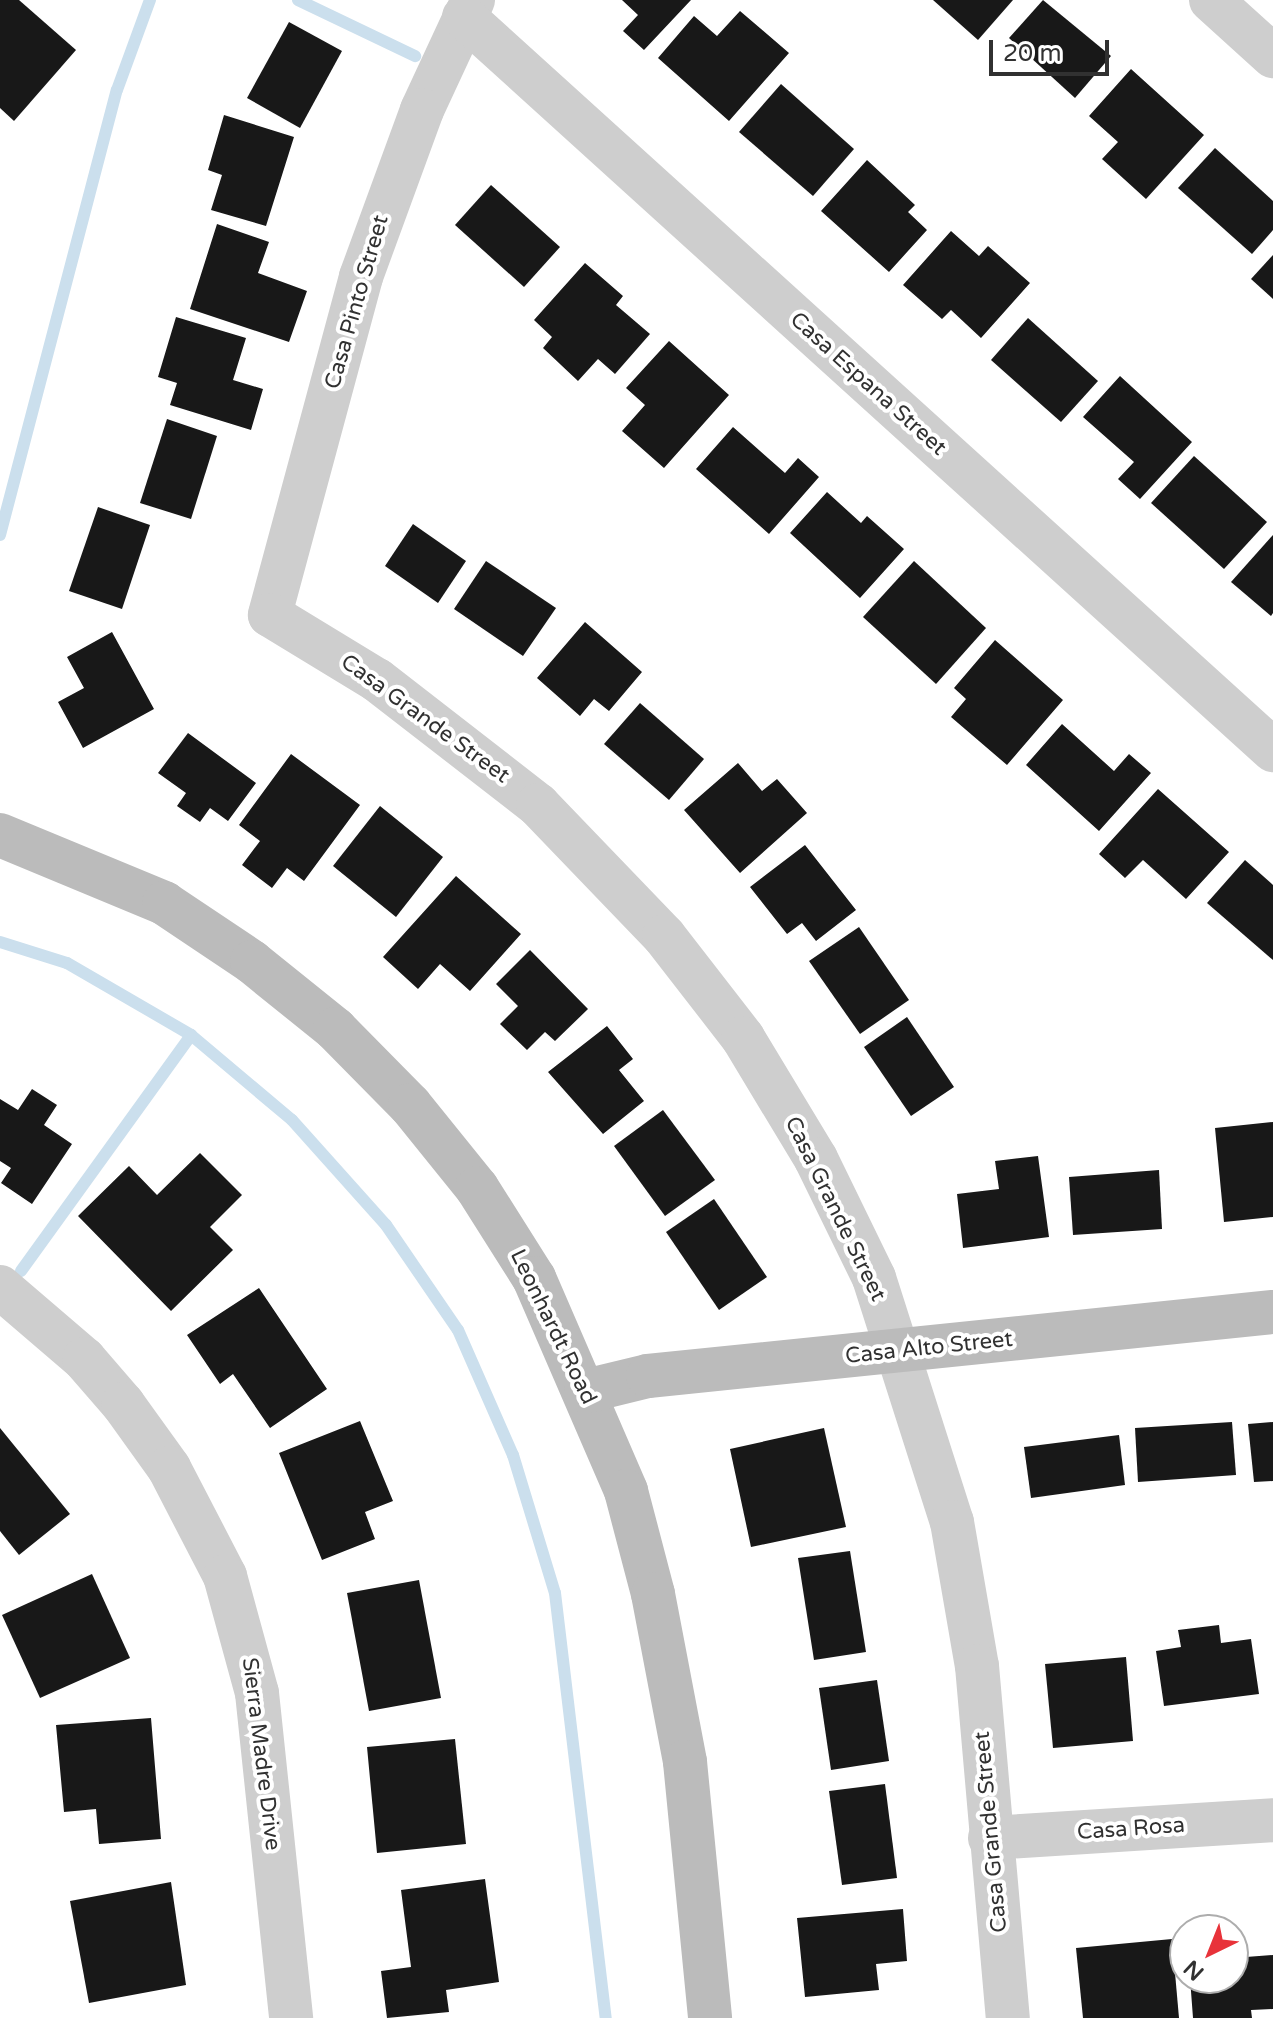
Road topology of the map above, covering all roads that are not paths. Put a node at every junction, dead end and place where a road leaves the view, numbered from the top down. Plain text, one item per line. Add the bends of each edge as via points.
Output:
1 (1211, 0) edge
2 (468, 9) edge
3 (1273, 56) edge
4 (270, 615) joint
5 (1273, 750) edge
6 (0, 835) edge
7 (0, 1287) edge
8 (1273, 1312) edge
9 (900, 1352) junction
10 (586, 1391) junction
11 (1273, 1820) edge
12 (990, 1838) junction
13 (291, 2018) edge
14 (710, 2018) edge
15 (1008, 2018) edge

1 - 3 street
2 - 4 street, Casa Pinto Street via 422,110 361,277
2 - 5 street, Casa Espana Street
4 - 9 street, Casa Grande Street via 377,680 485,760 538,805 664,936 743,1038 816,1159 874,1278
6 - 10 street, Leonhardt Road via 164,903 252,962 335,1029 410,1105 477,1188 534,1278
7 - 13 street, Sierra Madre Drive via 84,1359 123,1404 176,1481 225,1576 257,1693
8 - 9 street, Casa Alto Street
9 - 10 street, Casa Alto Street via 648,1376
9 - 12 street, Casa Grande Street via 952,1522 977,1666
10 - 14 street, Leonhardt Road via 626,1491 656,1609 685,1762
11 - 12 street, Casa Rosa
12 - 15 street, Casa Grande Street

